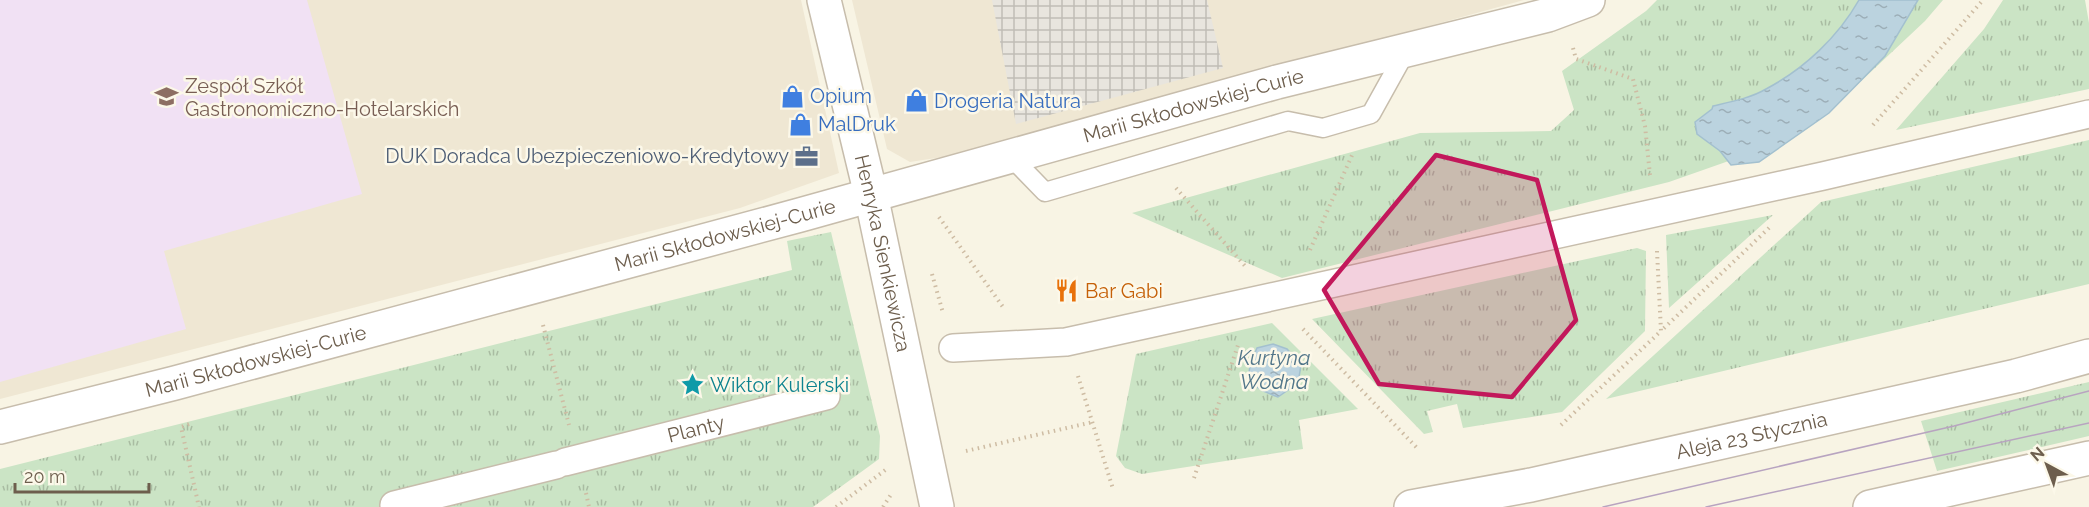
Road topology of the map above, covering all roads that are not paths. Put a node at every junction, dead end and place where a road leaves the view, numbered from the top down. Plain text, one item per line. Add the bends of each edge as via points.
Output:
1 (824, 0) edge
2 (1588, 0) edge
3 (1406, 51) junction
4 (2089, 114) edge
5 (1011, 157) junction
6 (871, 195) junction
7 (953, 348) road end
8 (2089, 356) edge
9 (826, 396) dead end
10 (0, 428) edge
11 (2089, 458) edge
12 (389, 506) edge
13 (937, 507) edge
14 (1411, 507) edge
15 (1870, 507) edge

1 - 6 street, Henryka Sienkiewicza
2 - 3 street, Marii Skłodowskiej-Curie via 1548,15
3 - 5 street, Marii Skłodowskiej-Curie via 1277,82
3 - 5 lane via 1371,114 1323,128 1288,121 1045,192
4 - 7 street via 1066,342
5 - 6 street, Marii Skłodowskiej-Curie
6 - 10 street, Marii Skłodowskiej-Curie
6 - 13 street, Henryka Sienkiewicza
8 - 14 street, Aleja 23 Stycznia via 2016,376 1531,485
9 - 12 street, Planty
11 - 15 street

